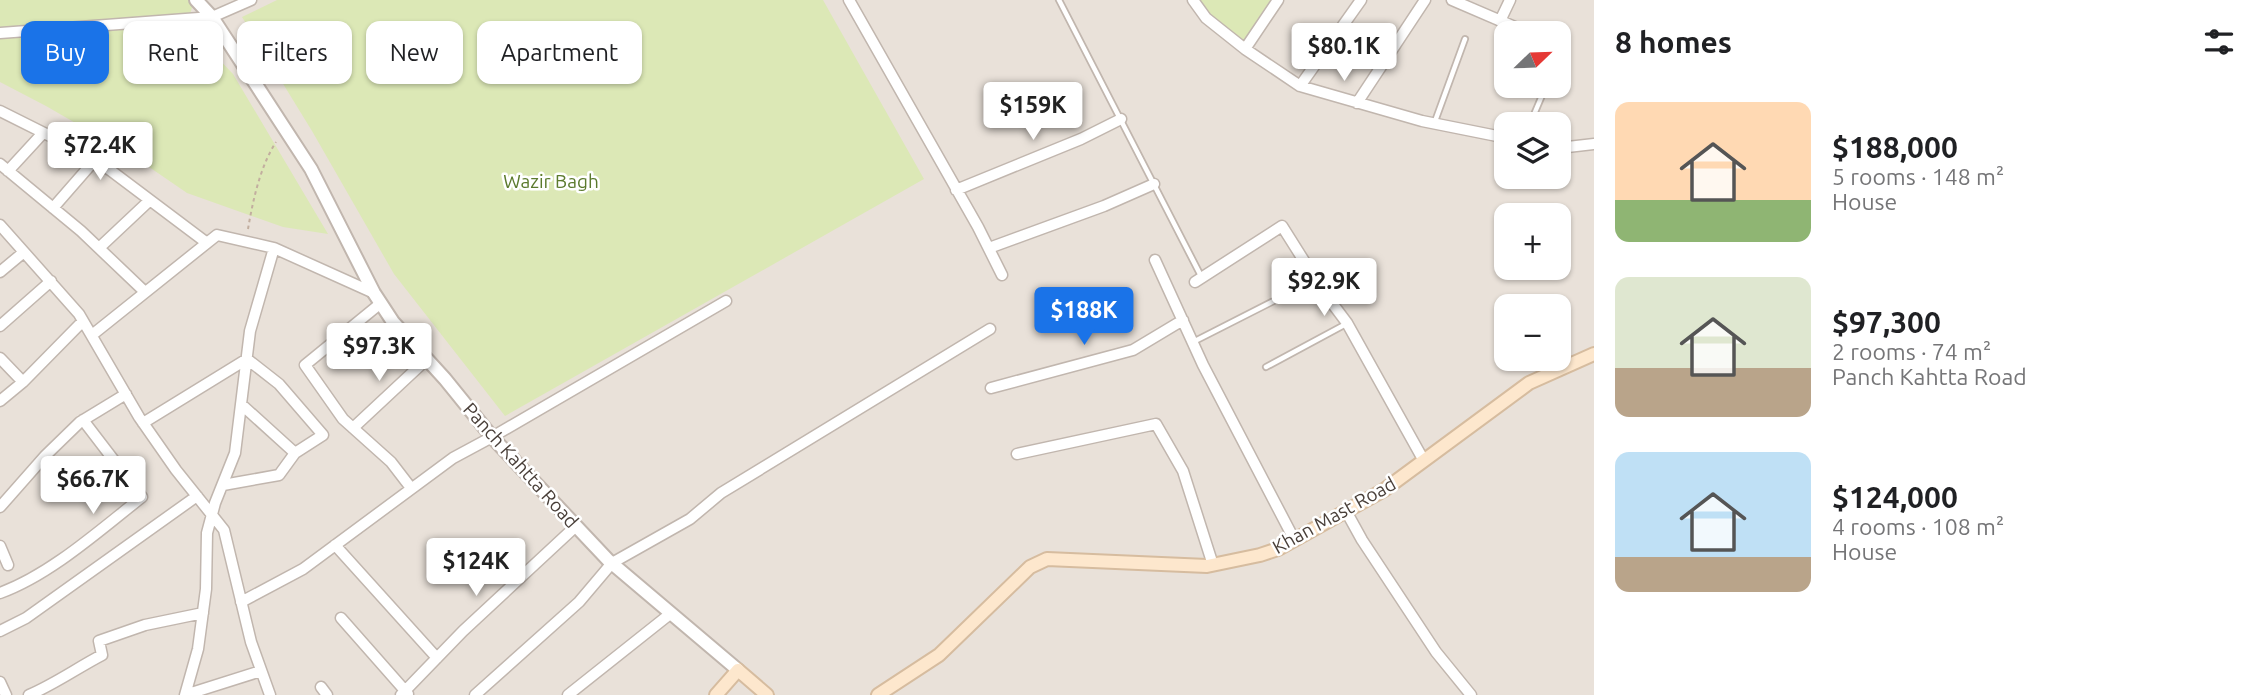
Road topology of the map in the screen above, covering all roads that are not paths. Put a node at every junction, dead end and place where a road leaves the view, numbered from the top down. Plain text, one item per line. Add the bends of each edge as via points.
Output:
1 (196, 0) edge
2 (251, 0) edge
3 (849, 0) edge
4 (1059, 0) edge
5 (1193, 0) edge
6 (1278, 0) edge
7 (1361, 0) edge
8 (1425, 0) edge
9 (1452, 0) edge
10 (1510, 0) edge
11 (212, 16) junction
12 (1500, 21) joint
13 (0, 33) edge
14 (1465, 39) dead end
15 (1245, 49) junction
16 (1300, 86) junction
17 (1357, 103) junction
18 (0, 111) edge
19 (1121, 119) junction
20 (1434, 124) junction
21 (43, 133) junction
22 (1494, 136) edge
23 (1594, 143) edge
24 (1571, 146) edge
25 (94, 161) junction
26 (4, 167) edge
27 (1154, 184) junction
28 (957, 190) junction
29 (149, 201) junction
30 (53, 208) junction
31 (0, 225) edge
32 (206, 243) junction
33 (99, 248) junction
34 (274, 248) junction
35 (989, 248) junction
36 (24, 252) junction
37 (1155, 260) dead end
38 (0, 272) edge
39 (1002, 275) dead end
40 (1315, 279) junction
41 (1198, 280) joint
42 (51, 281) junction
43 (145, 292) junction
44 (377, 298) junction
45 (726, 302) dead end
46 (1183, 320) junction
47 (83, 321) junction
48 (1347, 323) junction
49 (0, 326) edge
50 (990, 329) dead end
51 (92, 335) junction
52 (1193, 342) junction
53 (1594, 354) edge
54 (0, 358) edge
55 (247, 359) junction
56 (427, 359) junction
57 (1266, 368) dead end
58 (23, 382) junction
59 (991, 388) dead end
60 (126, 394) junction
61 (0, 401) edge
62 (242, 405) junction
63 (83, 420) junction
64 (143, 423) junction
65 (353, 428) junction
66 (492, 437) junction
67 (295, 453) junction
68 (1017, 453) dead end
69 (1423, 461) junction
70 (223, 485) junction
71 (411, 488) junction
72 (197, 496) junction
73 (0, 507) edge
74 (1346, 511) junction
75 (212, 513) junction
76 (576, 526) junction
77 (1295, 541) junction
78 (0, 545) edge
79 (335, 545) junction
80 (612, 563) junction
81 (8, 565) dead end
82 (1213, 565) junction
83 (0, 593) edge
84 (241, 602) junction
85 (203, 613) junction
86 (670, 614) junction
87 (341, 618) dead end
88 (0, 631) edge
89 (437, 658) junction
90 (738, 670) junction
91 (261, 671) junction
92 (0, 682) edge
93 (405, 694) edge
94 (1468, 694) edge
95 (6, 695) edge
96 (29, 695) edge
97 (185, 695) edge
98 (270, 695) edge
99 (475, 695) edge
100 (568, 695) edge
101 (716, 695) edge
102 (767, 695) edge
103 (878, 695) edge

1 - 11 street, Panch Kahtta Road
2 - 11 street
3 - 28 street
4 - 19 lane
5 - 15 street via 1206,18
6 - 15 street
7 - 16 street
8 - 17 street
9 - 12 street
10 - 12 street
11 - 13 street
11 - 44 street, Panch Kahtta Road via 311,169
14 - 20 lane
15 - 16 street
16 - 17 street
17 - 20 street
18 - 21 street
19 - 27 lane
19 - 28 street
20 - 22 street
21 - 25 street
21 - 26 street
23 - 24 street
25 - 29 street
25 - 30 street
26 - 30 street
27 - 35 street
27 - 41 lane
28 - 35 street
29 - 32 street
29 - 33 street
30 - 33 street
31 - 36 street
32 - 34 street via 217,235
32 - 43 street
33 - 43 street
34 - 44 street
34 - 55 street via 250,331
35 - 39 street
36 - 38 street
36 - 42 street
37 - 46 street
40 - 41 street via 1282,226
40 - 48 street
40 - 52 lane
42 - 47 street
42 - 49 street
43 - 51 street
44 - 56 street, Panch Kahtta Road
44 - 65 street via 305,365
45 - 66 street
46 - 52 street
46 - 59 street via 1133,350
47 - 51 street
47 - 58 street
48 - 57 lane
48 - 69 street
50 - 80 street via 721,493 690,519
51 - 60 street
52 - 77 street
53 - 69 main road, Khan Mast Road via 1529,383
54 - 58 street
55 - 62 street
55 - 64 street
55 - 67 street via 279,384 323,435
56 - 65 street
56 - 66 street, Panch Kahtta Road
58 - 61 street
60 - 63 street
60 - 64 street
62 - 67 street
62 - 70 street via 235,453
63 - 73 street
63 - 83 street via 142,497 75,549
64 - 72 street
65 - 71 street via 391,462
66 - 71 street
66 - 76 street, Panch Kahtta Road
67 - 70 street via 279,475
68 - 82 street via 1156,424 1183,471
69 - 74 main road, Khan Mast Road
70 - 75 street
71 - 79 street
72 - 75 street
72 - 88 street via 26,618
74 - 77 main road, Khan Mast Road
74 - 94 street
75 - 84 street via 224,530
75 - 85 street via 206,533
76 - 80 street, Panch Kahtta Road
76 - 89 street
77 - 82 main road, Khan Mast Road via 1260,555
78 - 81 street
79 - 84 street via 303,569
79 - 89 street
80 - 86 street, Panch Kahtta Road
80 - 99 street via 579,602
82 - 103 main road, Khan Mast Road via 1047,559 1030,567 939,655
84 - 91 street
85 - 96 street via 99,641 102,655
85 - 97 street
86 - 90 street, Panch Kahtta Road
86 - 100 street
87 - 93 street
89 - 93 street
90 - 101 main road
90 - 102 main road, Panch Kahtta Road
91 - 97 street
91 - 98 street
92 - 95 street

